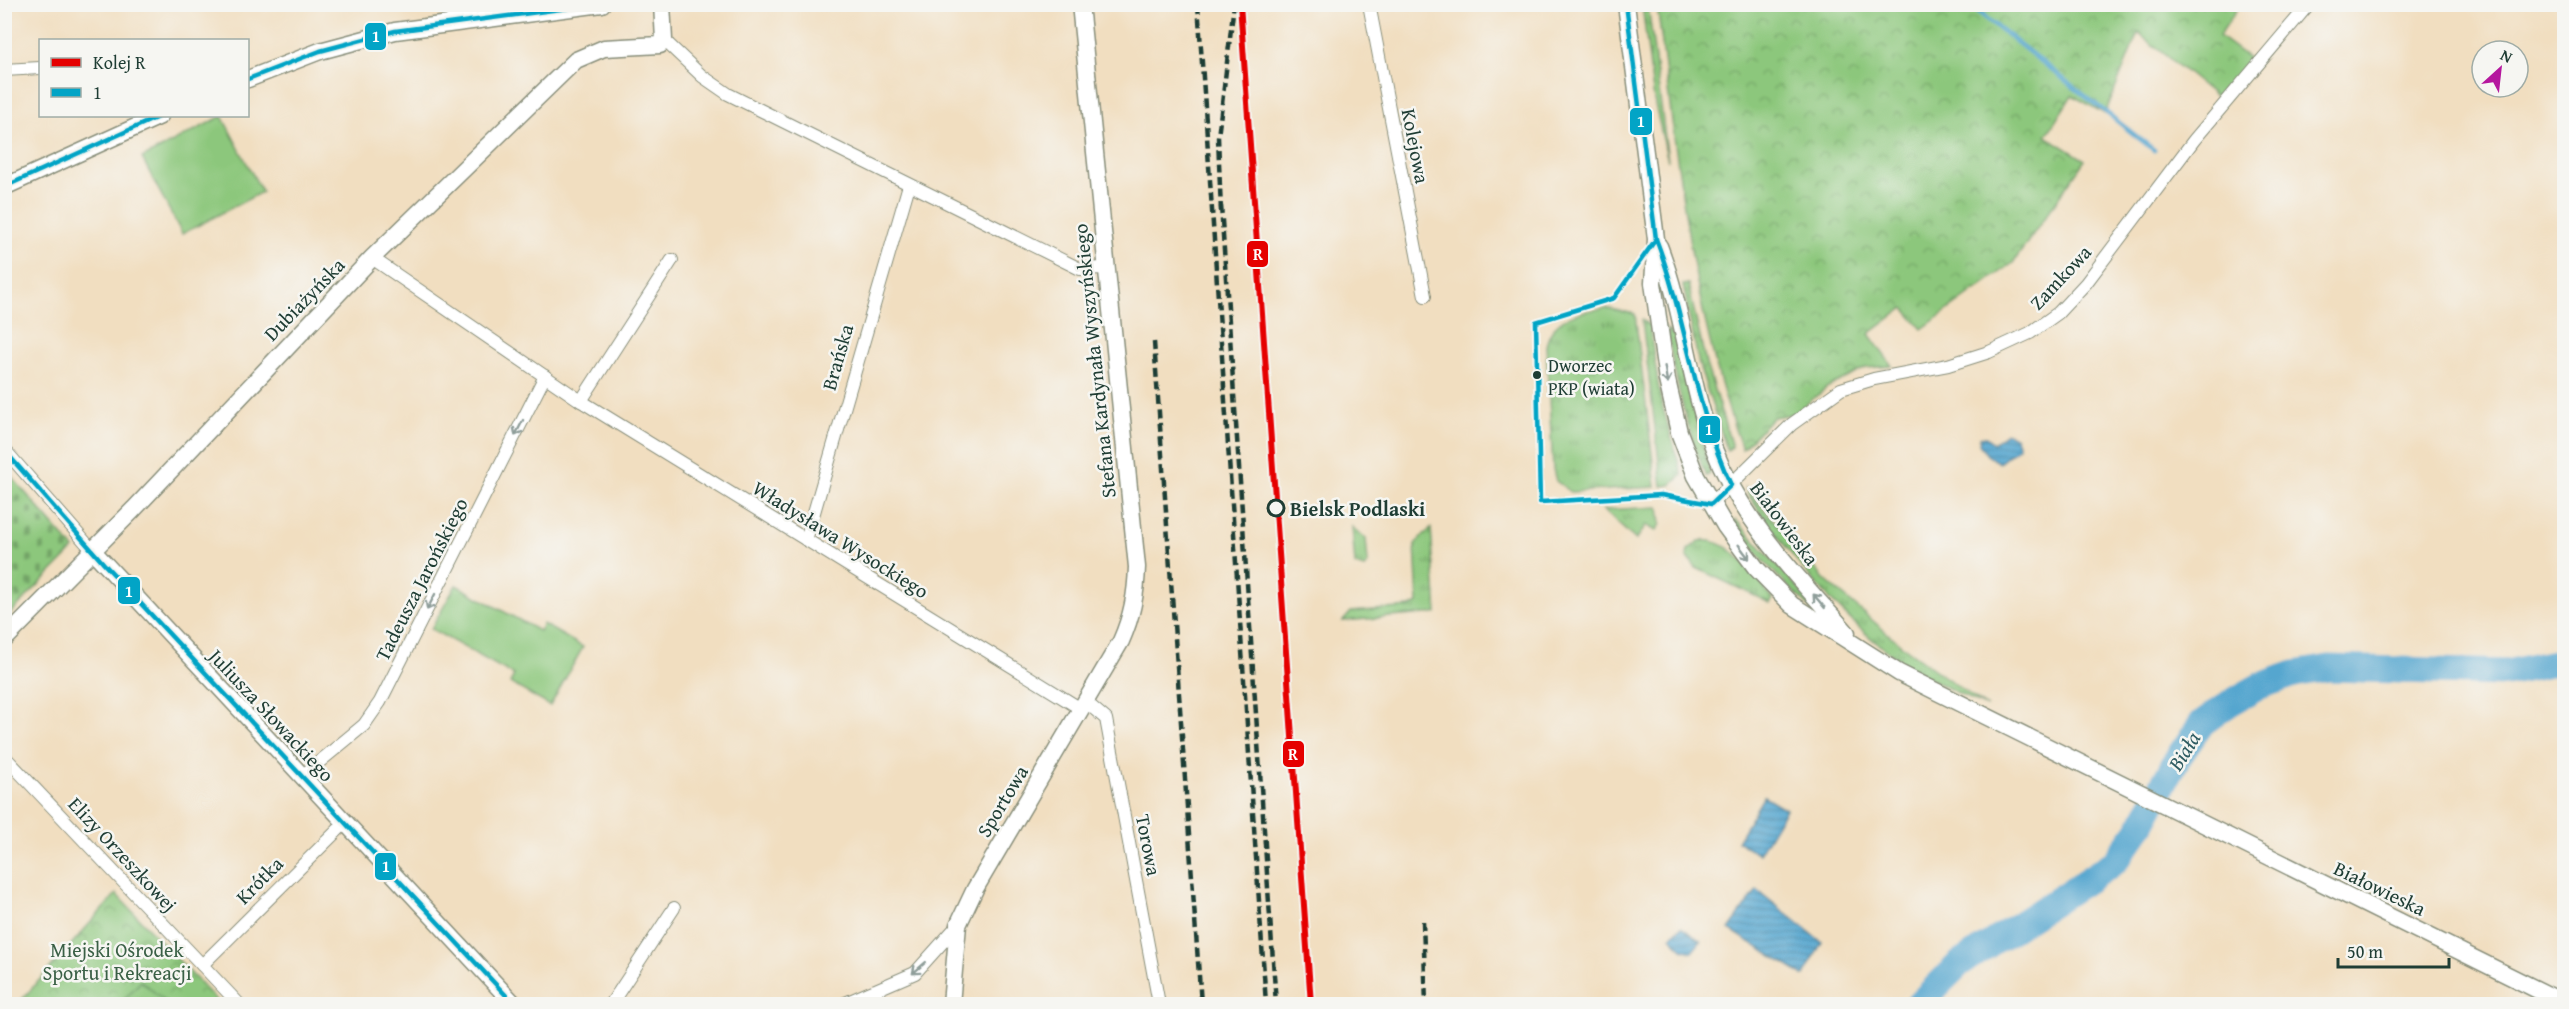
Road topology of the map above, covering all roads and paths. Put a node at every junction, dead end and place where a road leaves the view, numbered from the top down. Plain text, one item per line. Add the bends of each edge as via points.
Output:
1 (462, 4) edge
2 (662, 4) edge
3 (1080, 4) edge
4 (1369, 4) edge
5 (1626, 4) edge
6 (2309, 4) edge
7 (592, 5) edge
8 (489, 9) edge
9 (453, 21) junction
10 (664, 40) junction
11 (39, 68) edge
12 (4, 70) edge
13 (249, 79) edge
14 (151, 117) edge
15 (909, 185) junction
16 (4, 187) edge
17 (1656, 238) junction
18 (372, 258) junction
19 (672, 260) dead end
20 (1105, 268) junction
21 (1425, 296) dead end
22 (545, 376) junction
23 (581, 401) junction
24 (4, 449) edge
25 (1731, 485) junction
26 (1711, 504) junction
27 (806, 540) junction
28 (93, 551) junction
29 (4, 640) edge
30 (1857, 645) junction
31 (1084, 705) junction
32 (4, 756) edge
33 (301, 777) junction
34 (345, 823) junction
35 (674, 908) dead end
36 (958, 925) junction
37 (202, 965) junction
38 (2565, 1003) edge
39 (239, 1005) edge
40 (514, 1005) edge
41 (610, 1005) edge
42 (843, 1005) edge
43 (951, 1005) edge
44 (1159, 1005) edge

1 - 9 street
2 - 10 street
3 - 20 street, Stefana Kardynała Wyszyńskiego
4 - 21 street, Kolejowa
5 - 17 street, Białowieska
6 - 25 street, Zamkowa via 2194,140 2086,284 2058,314 2030,333 1989,352 1841,389 1792,424
7 - 8 street
8 - 9 street
9 - 13 street via 366,37
10 - 15 street via 702,76 728,94
10 - 18 street, Dubiażyńska via 660,45 604,48 576,60
11 - 12 street
14 - 16 street
15 - 20 street via 1080,269
15 - 27 street, Brańska
17 - 25 street, Białowieska via 1672,281 1714,449
17 -> 26 street, Białowieska via 1653,283 1667,380 1679,432
18 - 22 street, Władysława Wysockiego
18 - 28 street, Dubiażyńska
19 - 23 street
20 - 31 street, Stefana Kardynała Wyszyńskiego via 1137,567 1136,594 1121,641
22 - 23 street, Władysława Wysockiego
22 -> 33 street, Tadeusza Jarońskiego via 380,702 364,725
23 - 27 street, Władysława Wysockiego
24 - 28 street, Juliusza Słowackiego
25 - 26 street, Zamkowa
30 -> 25 street, Białowieska via 1777,553
26 -> 30 street, Białowieska via 1756,568 1792,605
27 - 31 street, Władysława Wysockiego
28 - 29 street, Dubiażyńska
28 - 33 street, Juliusza Słowackiego
30 - 38 street, Białowieska via 1899,673 1969,710
31 - 36 street, Sportowa via 975,889
31 - 44 street, Torowa via 1106,719
32 - 37 street, Elizy Orzeszkowej
33 - 34 street, Juliusza Słowackiego
34 - 37 street, Krótka
34 - 40 street, Juliusza Słowackiego
35 - 41 street
36 -> 42 street, Sportowa via 915,973
36 - 43 street, Sportowa
37 - 39 street, Elizy Orzeszkowej

